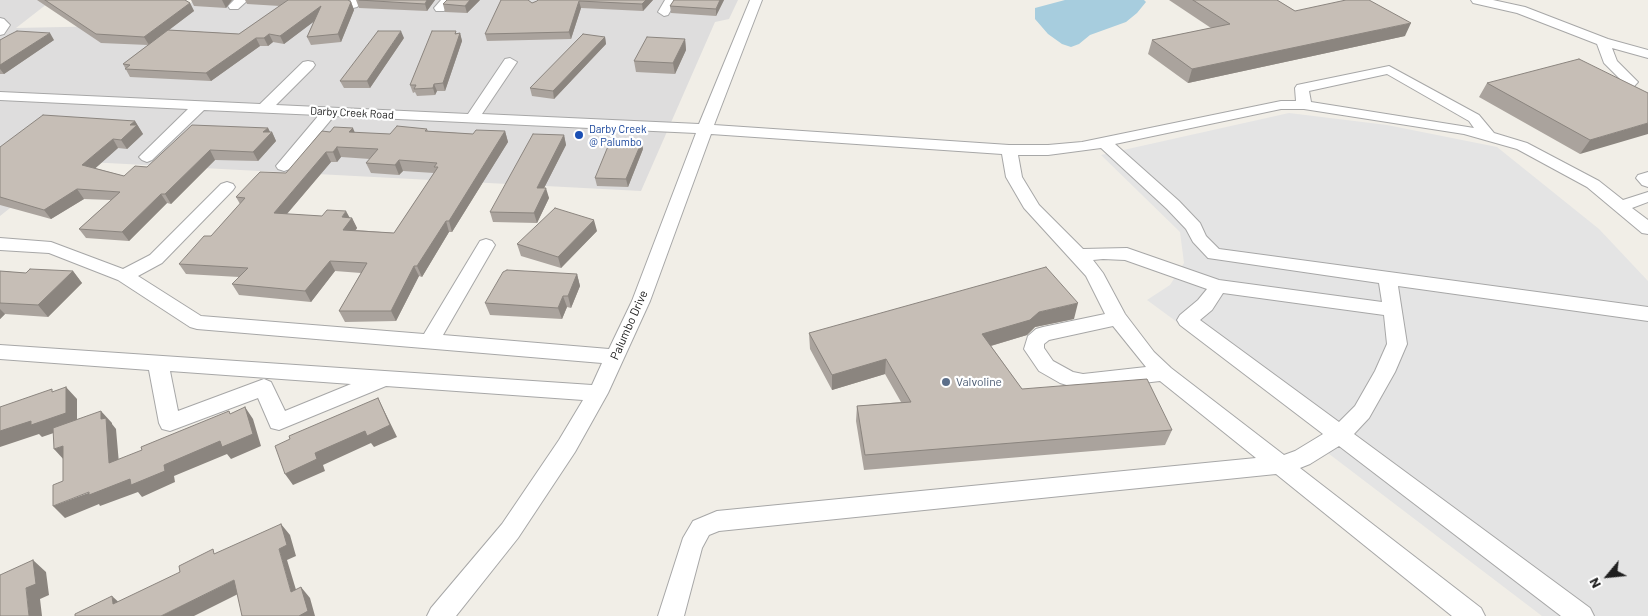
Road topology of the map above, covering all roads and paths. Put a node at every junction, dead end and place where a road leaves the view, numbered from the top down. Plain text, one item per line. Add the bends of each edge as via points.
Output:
1 (671, 0) edge
2 (756, 0) edge
3 (1477, 0) edge
4 (664, 12) dead end
5 (0, 22) edge
6 (0, 31) edge
7 (1603, 42) junction
8 (1648, 54) edge
9 (510, 62) dead end
10 (308, 65) dead end
11 (1622, 90) edge
12 (0, 96) edge
13 (201, 105) junction
14 (1304, 105) junction
15 (264, 108) junction
16 (330, 112) junction
17 (472, 118) junction
18 (705, 129) junction
19 (1489, 137) junction
20 (1106, 144) junction
21 (1009, 150) junction
22 (146, 157) dead end
23 (284, 166) dead end
24 (1648, 177) edge
25 (1648, 182) edge
26 (226, 187) dead end
27 (1648, 197) edge
28 (1621, 206) junction
29 (1648, 228) edge
30 (0, 244) edge
31 (486, 245) dead end
32 (1079, 255) junction
33 (124, 276) junction
34 (1388, 279) junction
35 (1218, 286) junction
36 (1393, 310) junction
37 (1648, 314) edge
38 (1117, 318) junction
39 (430, 341) junction
40 (0, 352) edge
41 (616, 357) junction
42 (158, 363) junction
43 (1164, 373) junction
44 (385, 378) junction
45 (270, 379) junction
46 (598, 393) junction
47 (1340, 435) junction
48 (1280, 465) junction
49 (440, 616) edge
50 (671, 616) edge
51 (1472, 616) edge
52 (1581, 616) edge

1 - 4 street
2 - 18 street, Palumbo Drive
3 - 7 street via 1521,10
5 - 6 street via 4,25
7 - 8 street
7 - 11 street via 1611,63 1631,82
9 - 17 street
10 - 15 street
12 - 13 street, Darby Creek Road
13 - 15 street, Darby Creek Road
13 - 22 street
14 - 19 street, Darby Creek Road via 1465,130
14 - 19 street via 1302,88 1389,70 1474,118
14 - 20 street, Darby Creek Road via 1281,105
15 - 16 street, Darby Creek Road
16 - 17 street, Darby Creek Road
16 - 23 street
17 - 18 street, Darby Creek Road
18 - 21 street, Darby Creek Road
18 - 41 street, Palumbo Drive via 641,302
19 - 28 street, Darby Creek Road via 1522,146 1593,184
20 - 21 street, Darby Creek Road
20 - 34 street via 1173,205 1214,254
21 - 32 lane via 1014,177 1032,208
24 - 25 street via 1644,178
26 - 33 street via 156,259
27 - 28 street
28 - 29 street, Darby Creek Road
30 - 33 street via 52,248
31 - 39 street
32 - 35 street via 1127,254
32 - 38 lane via 1094,273
33 - 39 street via 197,322
34 - 36 street
34 - 37 street
35 - 36 street
35 - 47 lane via 1205,305 1187,320
36 - 47 street via 1397,344 1362,412
38 - 43 lane via 1147,357
38 - 43 street via 1044,334 1035,341 1034,349 1046,366 1068,378 1084,382
39 - 41 street
40 - 42 street
41 - 46 street, Palumbo Drive
42 - 45 street
42 - 45 street via 170,423
43 - 48 lane
44 - 45 street
44 - 45 street via 279,422
44 - 46 street
46 - 49 street, Palumbo Drive via 515,523
47 - 48 street via 1302,458
47 - 52 lane
48 - 50 street via 717,521 701,528 691,546
48 - 51 lane

